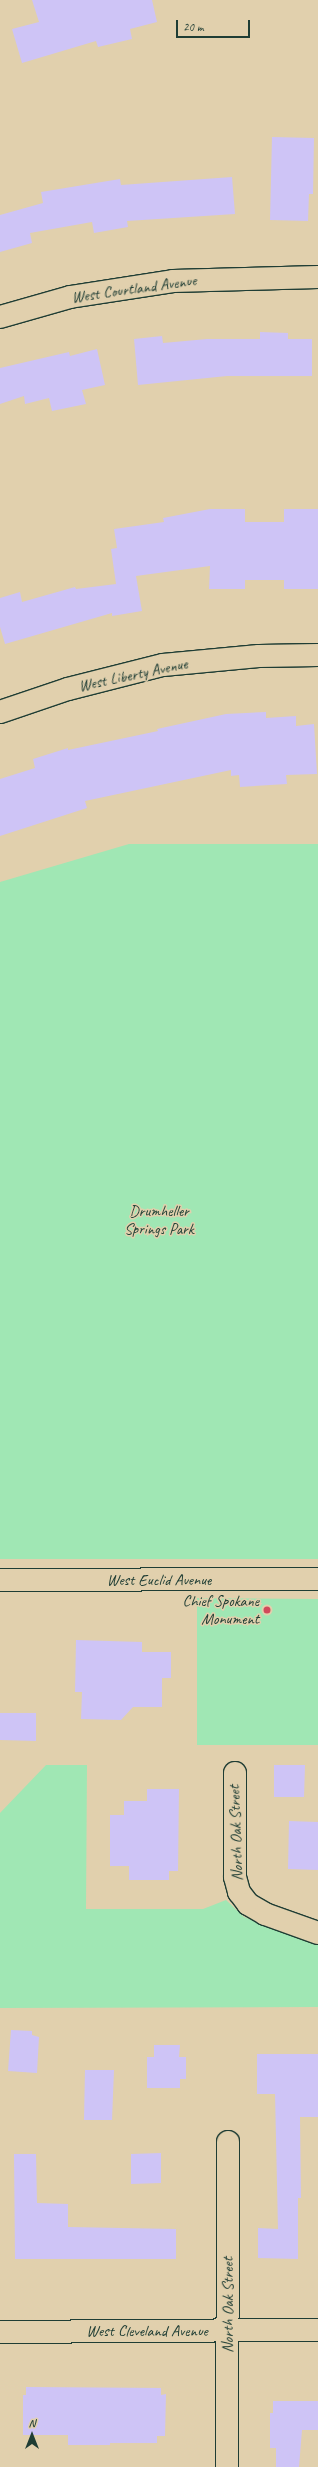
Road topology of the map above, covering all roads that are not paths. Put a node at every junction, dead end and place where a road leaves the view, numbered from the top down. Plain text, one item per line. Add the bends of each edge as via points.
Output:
1 (318, 277) edge
2 (0, 317) edge
3 (318, 655) edge
4 (0, 712) edge
5 (318, 1579) edge
6 (0, 1580) edge
7 (234, 1773) dead end
8 (318, 1933) edge
9 (228, 2142) dead end
10 (318, 2330) edge
11 (228, 2331) junction
12 (0, 2332) edge
13 (227, 2467) edge

1 - 2 street, West Courtland Avenue via 173,280 70,297
3 - 4 street, West Liberty Avenue via 259,656 163,665 68,689
5 - 6 street, West Euclid Avenue
7 - 8 street, North Oak Street via 234,1870 239,1892 248,1904 266,1914
9 - 11 street, North Oak Street
10 - 11 street, West Cleveland Avenue
11 - 12 street, West Cleveland Avenue
11 - 13 street, North Oak Street

